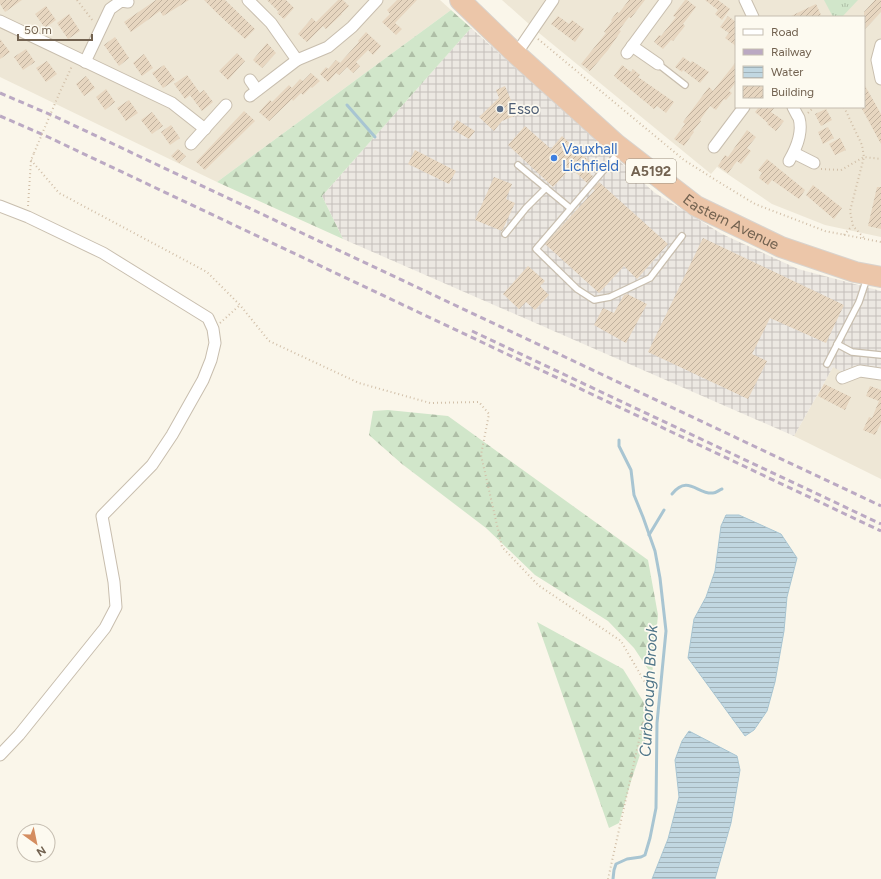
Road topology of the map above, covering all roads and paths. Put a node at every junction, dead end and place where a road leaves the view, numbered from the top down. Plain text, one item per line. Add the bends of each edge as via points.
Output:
1 (77, 0) edge
2 (248, 0) edge
3 (460, 0) edge
4 (553, 0) edge
5 (666, 0) edge
6 (745, 0) edge
7 (128, 2) dead end
8 (371, 2) edge
9 (753, 16) edge
10 (0, 21) edge
11 (100, 30) junction
12 (531, 33) junction
13 (881, 45) edge
14 (516, 54) junction
15 (81, 60) junction
16 (297, 60) junction
17 (658, 64) joint
18 (881, 79) edge
19 (250, 80) dead end
20 (685, 85) dead end
21 (226, 105) dead end
22 (743, 108) edge
23 (794, 108) edge
24 (844, 108) edge
25 (205, 129) junction
26 (191, 144) dead end
27 (714, 147) dead end
28 (622, 149) junction
29 (864, 157) junction
30 (881, 159) edge
31 (31, 160) junction
32 (814, 163) joint
33 (518, 165) dead end
34 (546, 188) junction
35 (0, 206) edge
36 (570, 208) junction
37 (28, 217) junction
38 (853, 226) junction
39 (505, 234) dead end
40 (844, 235) junction
41 (682, 236) dead end
42 (866, 240) junction
43 (881, 242) edge
44 (875, 276) edge
45 (240, 305) junction
46 (213, 329) junction
47 (837, 344) junction
48 (881, 355) edge
49 (827, 364) dead end
50 (881, 374) edge
51 (842, 378) dead end
52 (0, 755) edge
53 (608, 879) edge

1 - 11 path
2 - 16 street via 271,23
3 - 14 highway, Eastern Avenue / A5192
4 - 12 street
5 - 17 street via 630,49
6 - 9 street
7 - 11 street via 121,1 110,8
8 - 16 street via 352,27 328,47
10 - 15 street
11 - 15 street
12 - 14 street
12 - 40 path via 684,160 755,204 825,231
13 - 18 street via 877,60
14 - 28 highway, Eastern Avenue / A5192
15 - 25 street via 172,104
15 - 31 path, bridge via 59,94
16 - 19 street via 254,93
17 - 20 lane
21 - 25 street
22 - 27 street via 716,135
23 - 32 street via 799,119 800,130 792,157
24 - 29 path via 862,145
25 - 26 street
28 - 36 lane
28 - 44 highway, Eastern Avenue / A5192 via 696,206 781,247 855,272
29 - 30 path
29 - 32 path via 841,170 822,170
29 - 38 path via 850,211
31 - 37 path
31 - 45 path via 59,193 207,272
33 - 34 lane
34 - 36 lane
34 - 39 lane
35 - 37 street
36 - 41 lane via 536,249 577,289 594,300 610,297 650,278
37 - 46 street via 103,253 208,318
38 - 40 path
38 - 42 path
40 - 42 path
42 - 43 path
44 - 47 lane
45 - 46 path
45 - 53 path via 269,341 359,383 430,403 479,402 490,414 481,455 502,547 538,585 621,641 650,691
46 - 52 street via 215,343 211,360 203,380 172,435 152,465 102,516 116,607 100,634 19,736
47 - 48 lane via 852,352
47 - 49 lane
50 - 51 street via 860,371

